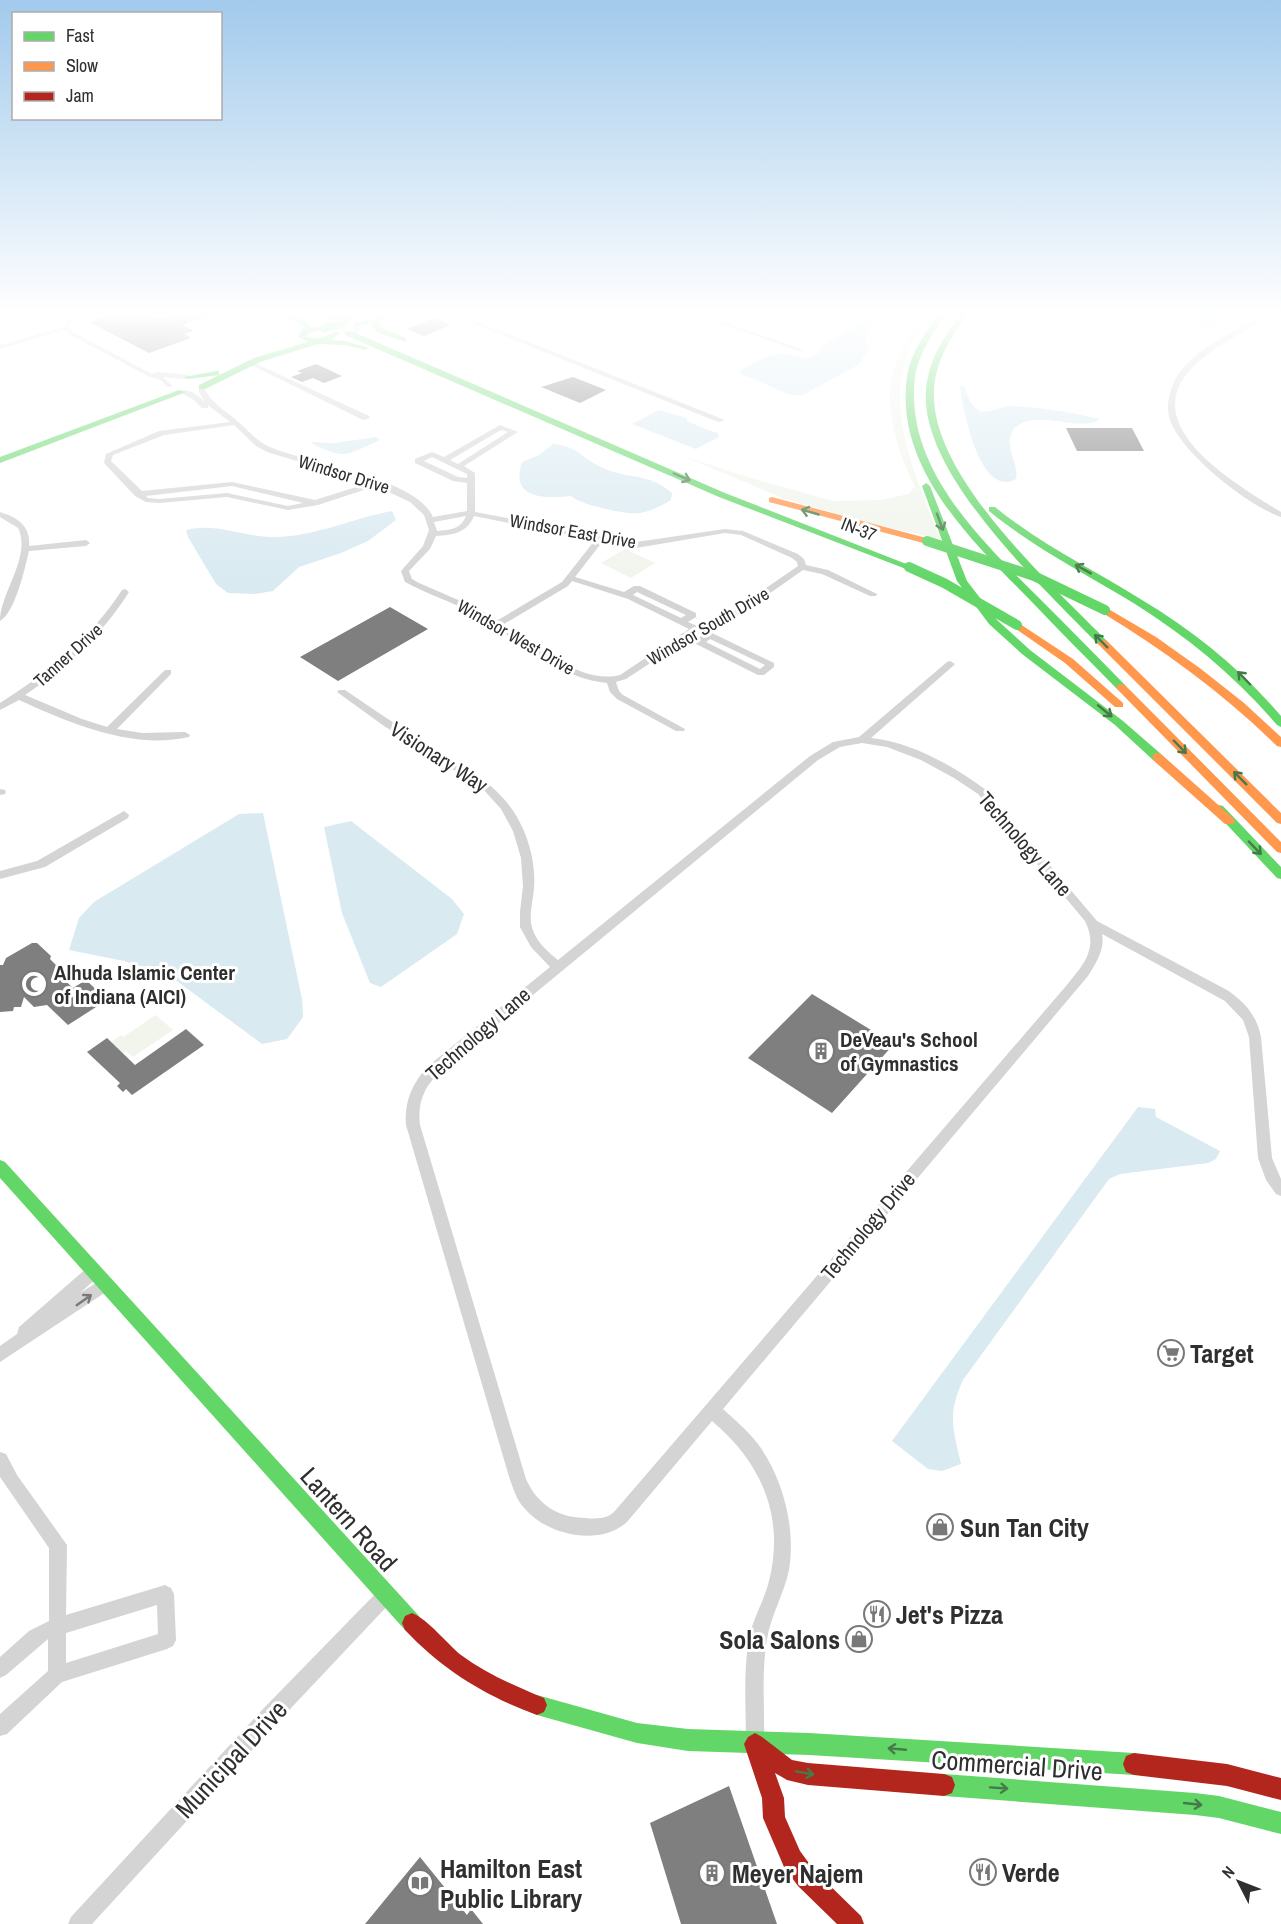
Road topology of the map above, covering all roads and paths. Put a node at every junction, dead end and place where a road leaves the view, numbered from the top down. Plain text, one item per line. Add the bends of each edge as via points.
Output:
1 (141, 402) edge
2 (152, 402) edge
3 (201, 402) edge
4 (209, 402) edge
5 (331, 402) edge
6 (496, 402) edge
7 (512, 402) edge
8 (533, 402) edge
9 (677, 402) edge
10 (910, 402) edge
11 (932, 402) edge
12 (933, 402) edge
13 (1171, 402) edge
14 (559, 409) dead end
15 (223, 413) junction
16 (366, 418) dead end
17 (721, 420) dead end
18 (236, 423) junction
19 (607, 432) junction
20 (53, 440) junction
21 (919, 446) junction
22 (618, 450) junction
23 (0, 460) edge
24 (446, 460) junction
25 (459, 465) junction
26 (471, 481) junction
27 (376, 483) junction
28 (0, 507) edge
29 (470, 513) junction
30 (1281, 514) edge
31 (4, 516) edge
32 (432, 520) junction
33 (433, 534) junction
34 (600, 539) junction
35 (86, 543) dead end
36 (24, 549) junction
37 (802, 567) junction
38 (570, 578) junction
39 (125, 592) dead end
40 (873, 594) dead end
41 (0, 618) edge
42 (498, 624) junction
43 (696, 629) junction
44 (709, 635) junction
45 (951, 664) dead end
46 (168, 672) dead end
47 (611, 680) junction
48 (342, 692) dead end
49 (19, 696) junction
50 (0, 707) edge
51 (1281, 723) edge
52 (680, 729) dead end
53 (110, 730) junction
54 (185, 735) dead end
55 (862, 740) junction
56 (1281, 743) edge
57 (124, 815) dead end
58 (1281, 820) edge
59 (1229, 821) junction
60 (1281, 849) edge
61 (0, 875) edge
62 (1281, 875) edge
63 (1093, 924) junction
64 (1098, 946) joint
65 (558, 967) junction
66 (0, 1167) edge
67 (1281, 1190) edge
68 (93, 1272) junction
69 (104, 1285) junction
70 (711, 1410) junction
71 (0, 1460) edge
72 (632, 1504) joint
73 (386, 1595) junction
74 (58, 1626) junction
75 (0, 1669) edge
76 (57, 1676) junction
77 (0, 1727) edge
78 (755, 1744) junction
79 (808, 1744) joint
80 (1281, 1790) edge
81 (1281, 1823) edge
82 (843, 1920) edge
83 (78, 1924) edge

1 - 20 main road
2 - 20 main road
3 - 15 street, Windsor Drive
4 - 15 street, Windsor Drive
5 - 16 street
6 - 22 main road
7 - 22 main road, IN-37
8 - 19 main road, IN-37
9 - 17 street
10 - 21 main road
58 -> 11 main road via 1065,605 985,518 941,446
51 -> 12 main road via 1243,676 1200,640 1046,548 994,512 950,458
13 - 30 street via 1172,417 1204,463
14 - 19 main road
15 - 18 street, Windsor Drive
18 - 27 street, Windsor Drive via 270,450
18 - 27 street via 162,433 111,454 107,461 138,494 232,484 315,503
56 -> 19 main road, IN-37, bridge via 1184,658 1069,591 1017,569 927,541 789,506
20 - 23 main road
21 -> 59 main road via 921,473 955,565 984,612 1003,633 1119,723
21 -> 60 main road via 938,488 977,539
22 -> 59 main road, IN-37, bridge via 909,567 1017,625 1112,698
24 - 25 street
24 - 25 street via 500,427 514,432
24 - 26 street via 432,454 418,461 456,479
25 - 26 street via 471,473
26 - 29 street
27 - 32 street, Windsor Drive via 409,496
28 - 31 street
29 - 32 street, Windsor East Drive
29 - 33 street via 470,522 464,528
29 - 34 street, Windsor East Drive
31 - 36 street via 24,532
32 - 33 street
33 - 42 street, Windsor West Drive via 430,543 405,571 405,577
34 - 37 street, Windsor East Drive via 636,545 738,531 795,556
34 - 38 street
35 - 36 street
36 - 41 street via 12,597
37 - 40 street, Windsor East Drive via 821,570
37 - 43 street, Windsor South Drive via 727,619
38 - 42 street
38 - 43 street via 626,595
39 - 49 street, Tanner Drive via 90,639
42 - 47 street, Windsor West Drive via 572,672
43 - 44 street
43 - 47 street, Windsor South Drive via 623,678
44 - 44 street via 730,645 771,665 760,673 699,642
45 - 55 street, Technology Lane
46 - 53 street
47 - 52 street via 620,697
48 - 65 street, Visionary Way via 486,786 499,800 519,832 529,866 525,926
49 - 50 street, Tanner Drive
49 - 53 street via 66,717
53 - 54 street via 158,739
55 - 63 street, Technology Lane via 897,746 978,788
55 - 65 street, Technology Lane via 841,742 824,751
57 - 61 street via 41,864
59 -> 62 main road, IN-37
63 - 64 street, Technology Lane
63 - 67 street via 1223,993 1247,1015 1255,1037 1263,1152
64 - 70 street, Technology Drive via 1084,971
65 - 72 street, Technology Lane via 427,1075 416,1093 412,1120 515,1469 528,1500 552,1519 578,1526 612,1523
66 - 68 main road, Lantern Road
68 - 69 main road, Lantern Road
68 -> 69 street via 0,1355
69 - 73 main road, Lantern Road
70 - 72 street, Technology Drive
70 - 78 street via 760,1461 780,1525 780,1571 757,1647
71 - 74 street via 58,1545
73 - 78 main road, Lantern Road via 443,1658 496,1691 649,1735
73 - 83 street, Municipal Drive
74 - 75 street via 35,1637
74 - 76 street
74 - 76 street via 165,1594 167,1640
76 - 77 street
78 - 79 main road, Lantern Road
78 -> 81 main road, Commercial Drive via 787,1769 808,1774 1195,1804
78 - 82 main road via 783,1842 806,1878
80 -> 79 main road, Commercial Drive via 1253,1780 1191,1768

